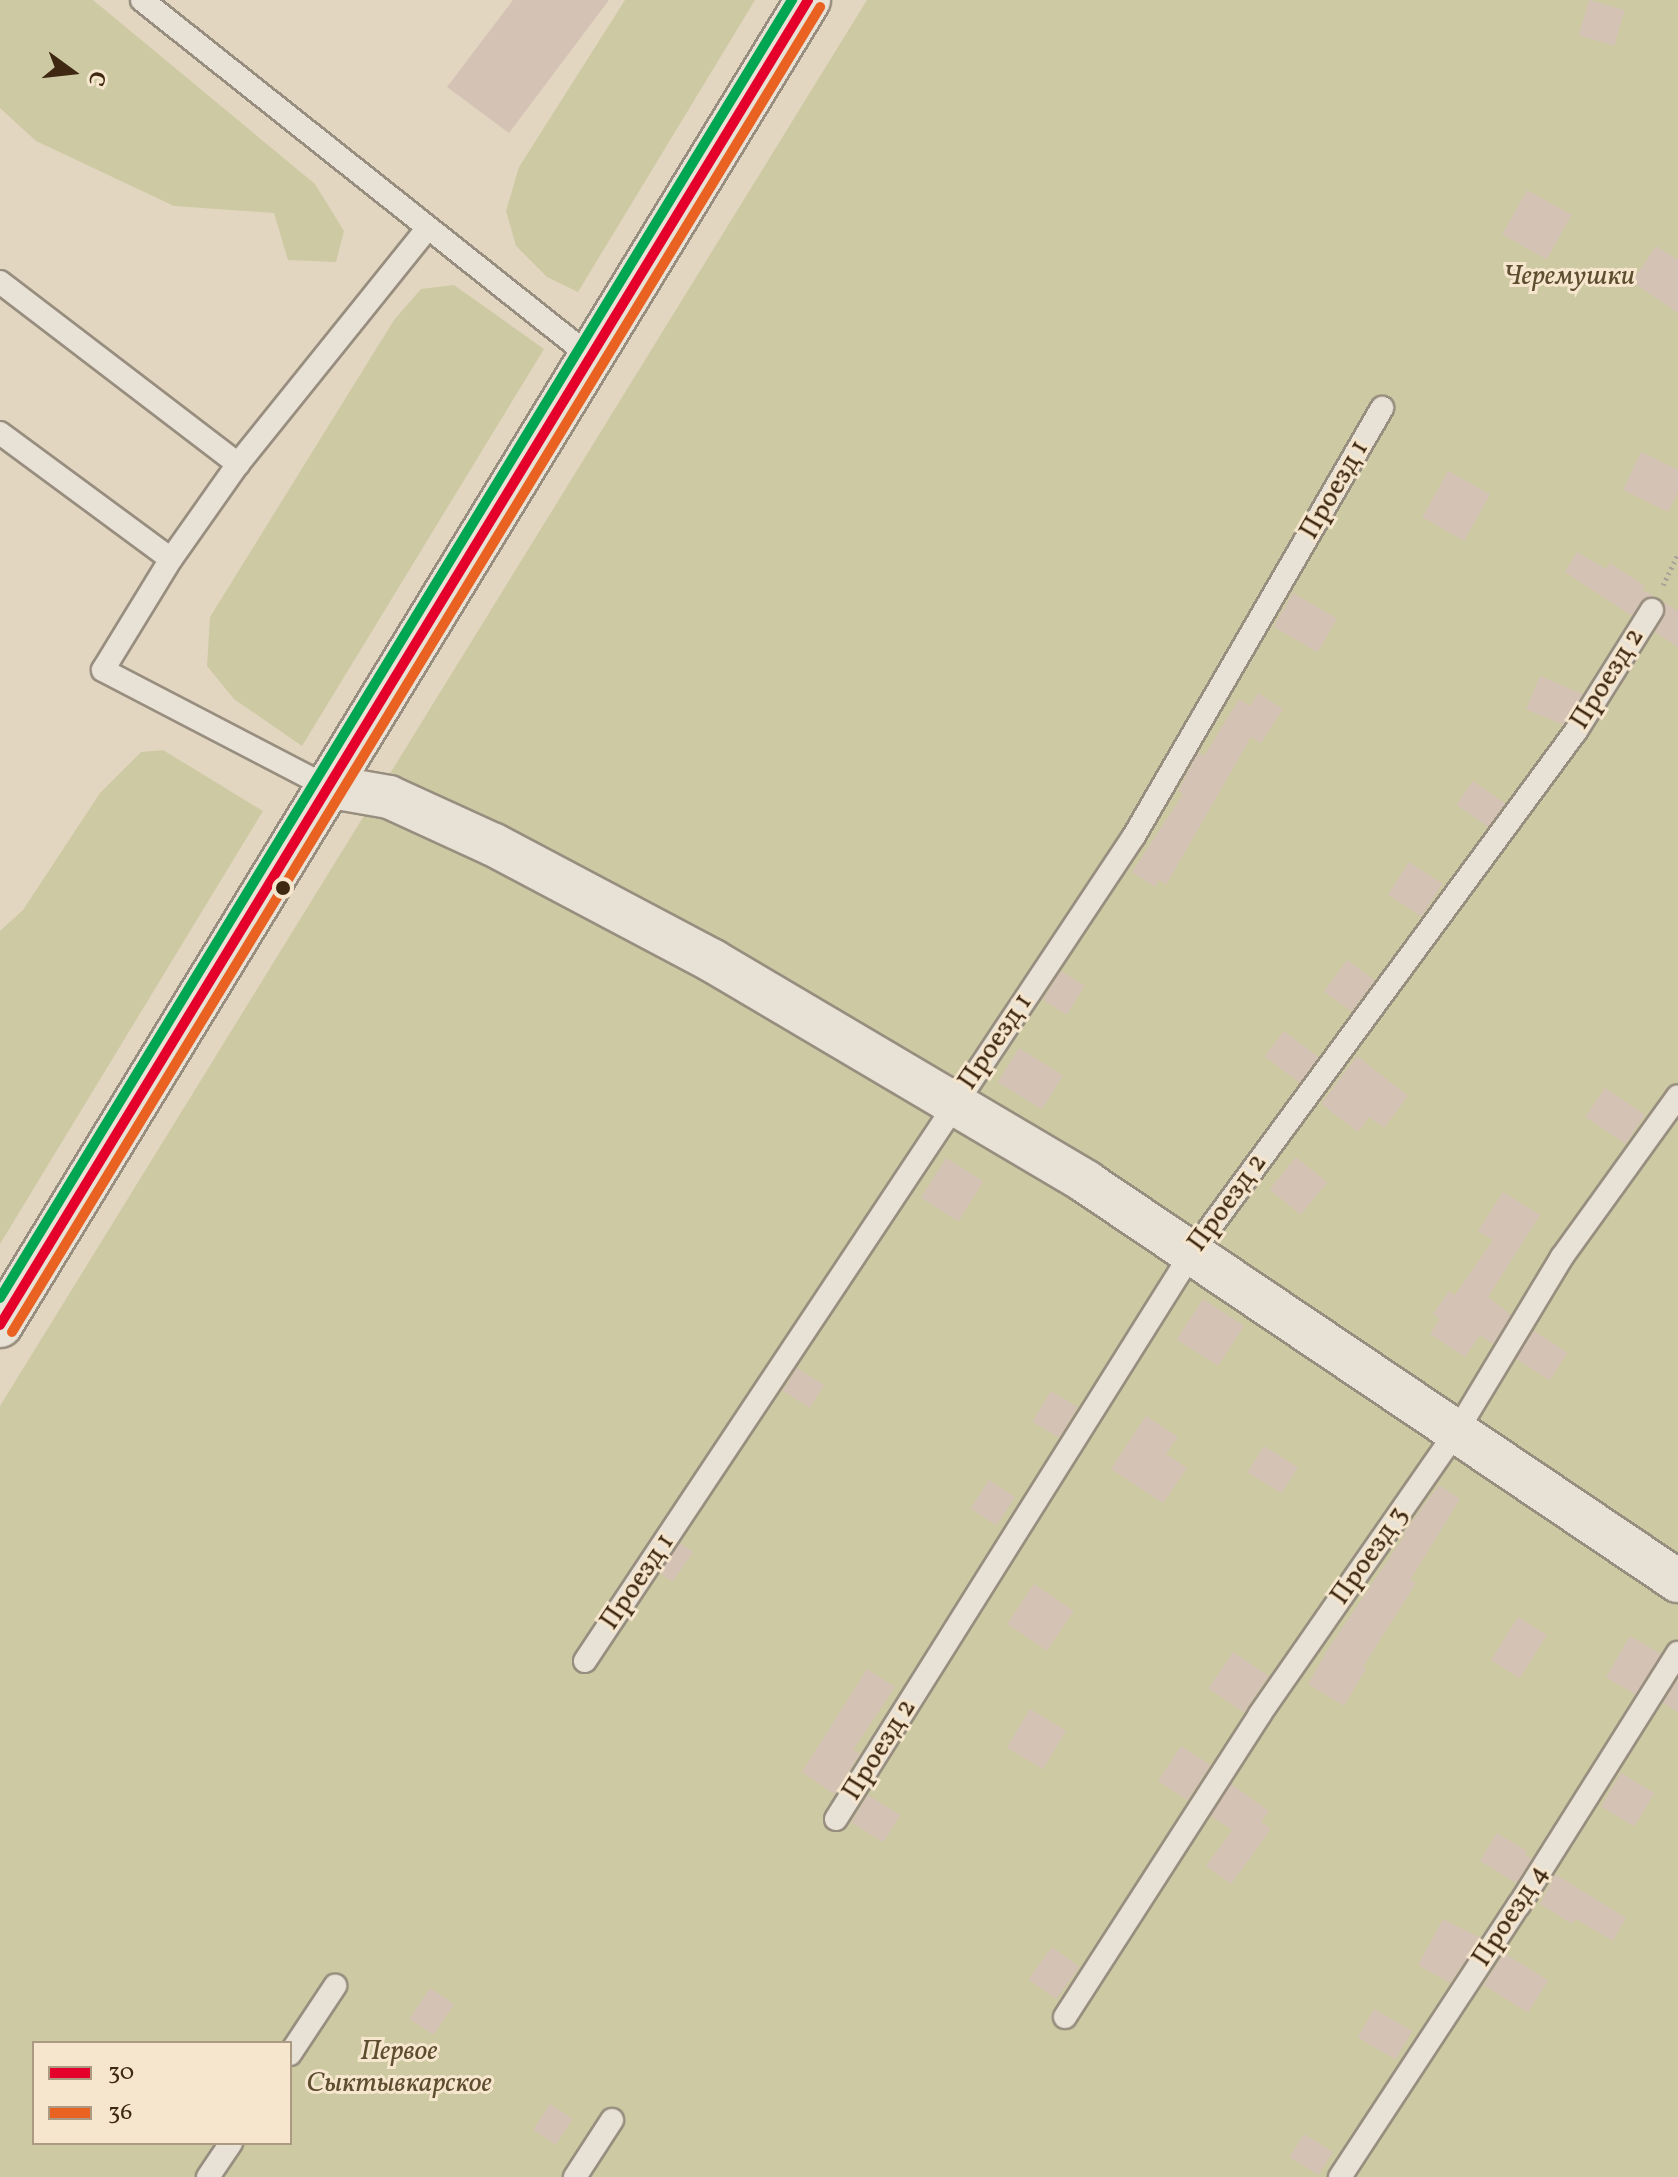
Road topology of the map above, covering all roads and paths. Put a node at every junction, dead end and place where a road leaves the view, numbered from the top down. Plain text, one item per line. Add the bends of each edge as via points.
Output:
1 (142, 0) edge
2 (808, 0) edge
3 (428, 228) junction
4 (0, 282) edge
5 (591, 357) junction
6 (1382, 408) dead end
7 (0, 433) edge
8 (238, 464) junction
9 (171, 559) junction
10 (1652, 610) dead end
11 (326, 786) junction
12 (1678, 1096) edge
13 (954, 1104) junction
14 (1193, 1251) junction
15 (0, 1325) edge
16 (1457, 1431) junction
17 (1678, 1581) edge
18 (1678, 1653) edge
19 (585, 1661) dead end
20 (836, 1819) dead end
21 (335, 1986) dead end
22 (1065, 2017) dead end
23 (292, 2051) edge
24 (612, 2120) dead end
25 (230, 2145) edge
26 (208, 2177) edge
27 (575, 2177) edge
28 (1340, 2177) edge

1 - 3 lane
2 - 5 main road
3 - 5 lane
3 - 8 lane
4 - 8 lane
5 - 11 main road
6 - 13 lane, Проезд 1 via 1134,836
7 - 9 lane
8 - 9 lane
9 - 11 lane via 103,670
10 - 14 lane, Проезд 2 via 1576,731
11 - 13 street via 389,797 494,845 713,961
11 - 15 main road
12 - 16 lane, Проезд 3 via 1562,1257
13 - 14 street
13 - 19 lane, Проезд 1
14 - 16 street
14 - 20 lane, Проезд 2
16 - 17 street
16 - 22 lane, Проезд 3 via 1260,1714
18 - 28 lane, Проезд 4
21 - 23 lane
24 - 27 lane
25 - 26 lane

